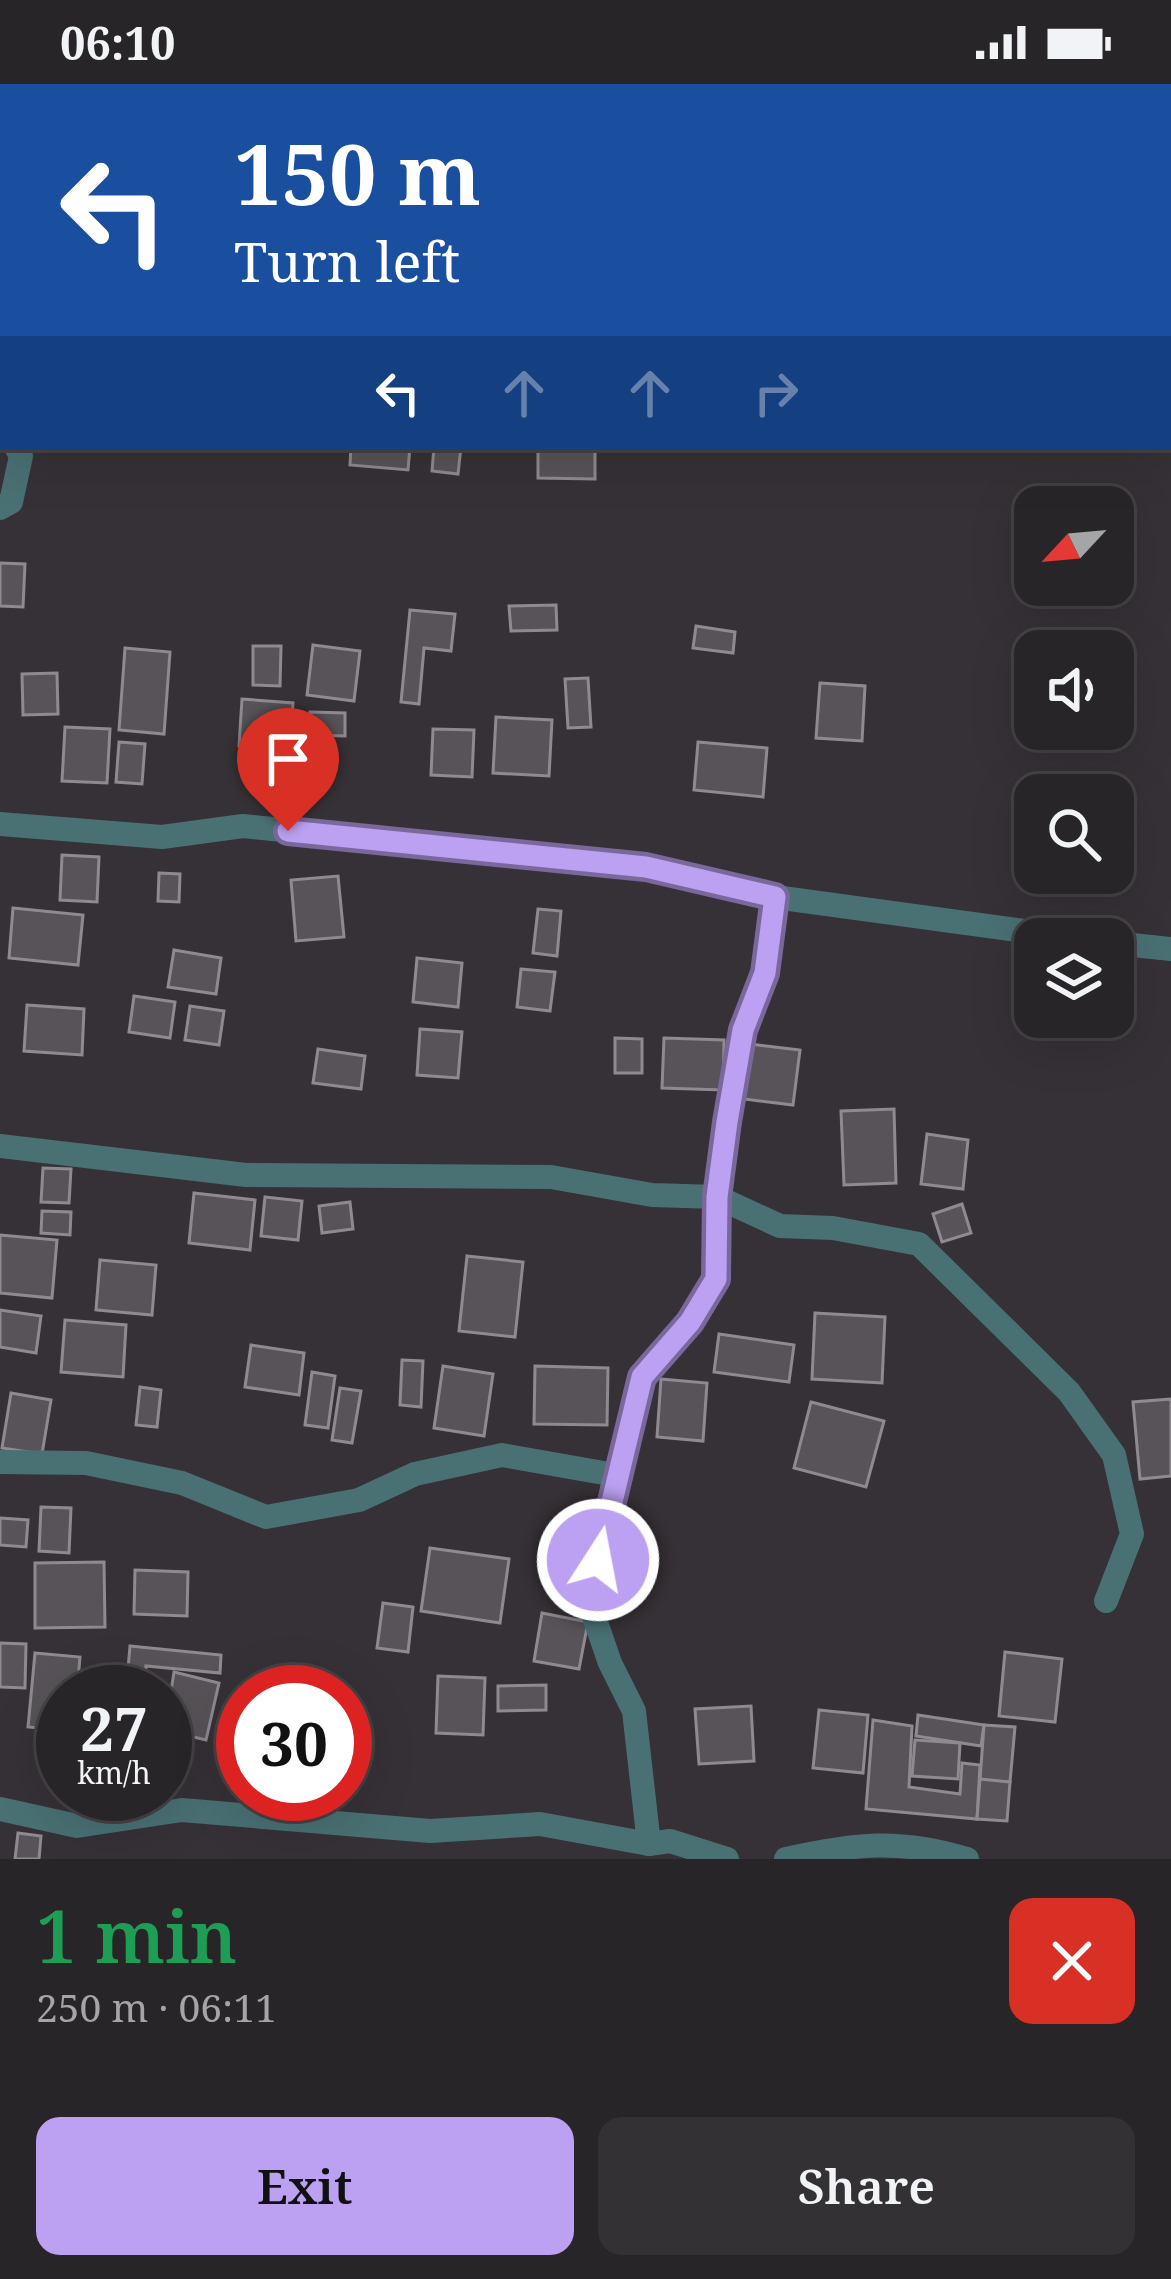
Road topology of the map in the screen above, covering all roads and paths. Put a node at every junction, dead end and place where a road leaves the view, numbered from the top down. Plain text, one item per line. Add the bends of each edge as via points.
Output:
1 (18, 450) edge
2 (0, 508) edge
3 (0, 824) edge
4 (775, 897) junction
5 (1014, 930) edge
6 (1134, 945) edge
7 (1171, 949) edge
8 (0, 1146) edge
9 (717, 1197) junction
10 (0, 1462) edge
11 (615, 1475) junction
12 (1106, 1601) dead end
13 (0, 1809) edge
14 (650, 1844) junction
15 (727, 1859) edge
16 (785, 1859) edge
17 (967, 1859) edge

1 - 2 street via 11,502
3 - 4 street via 162,837 244,826 646,867
4 - 5 street
4 - 9 street via 765,973 743,1030
6 - 7 street
8 - 9 street via 246,1175 550,1177
9 - 11 street via 716,1279 642,1377
9 - 12 street via 780,1226 919,1244 1069,1392 1114,1455 1132,1534
10 - 11 street via 86,1463 182,1484 266,1517 359,1500 415,1474 502,1454
11 - 14 street via 589,1602 634,1711
13 - 14 street via 77,1826 182,1810 430,1832 540,1824
14 - 15 street via 670,1841
16 - 17 street via 858,1843 922,1845

